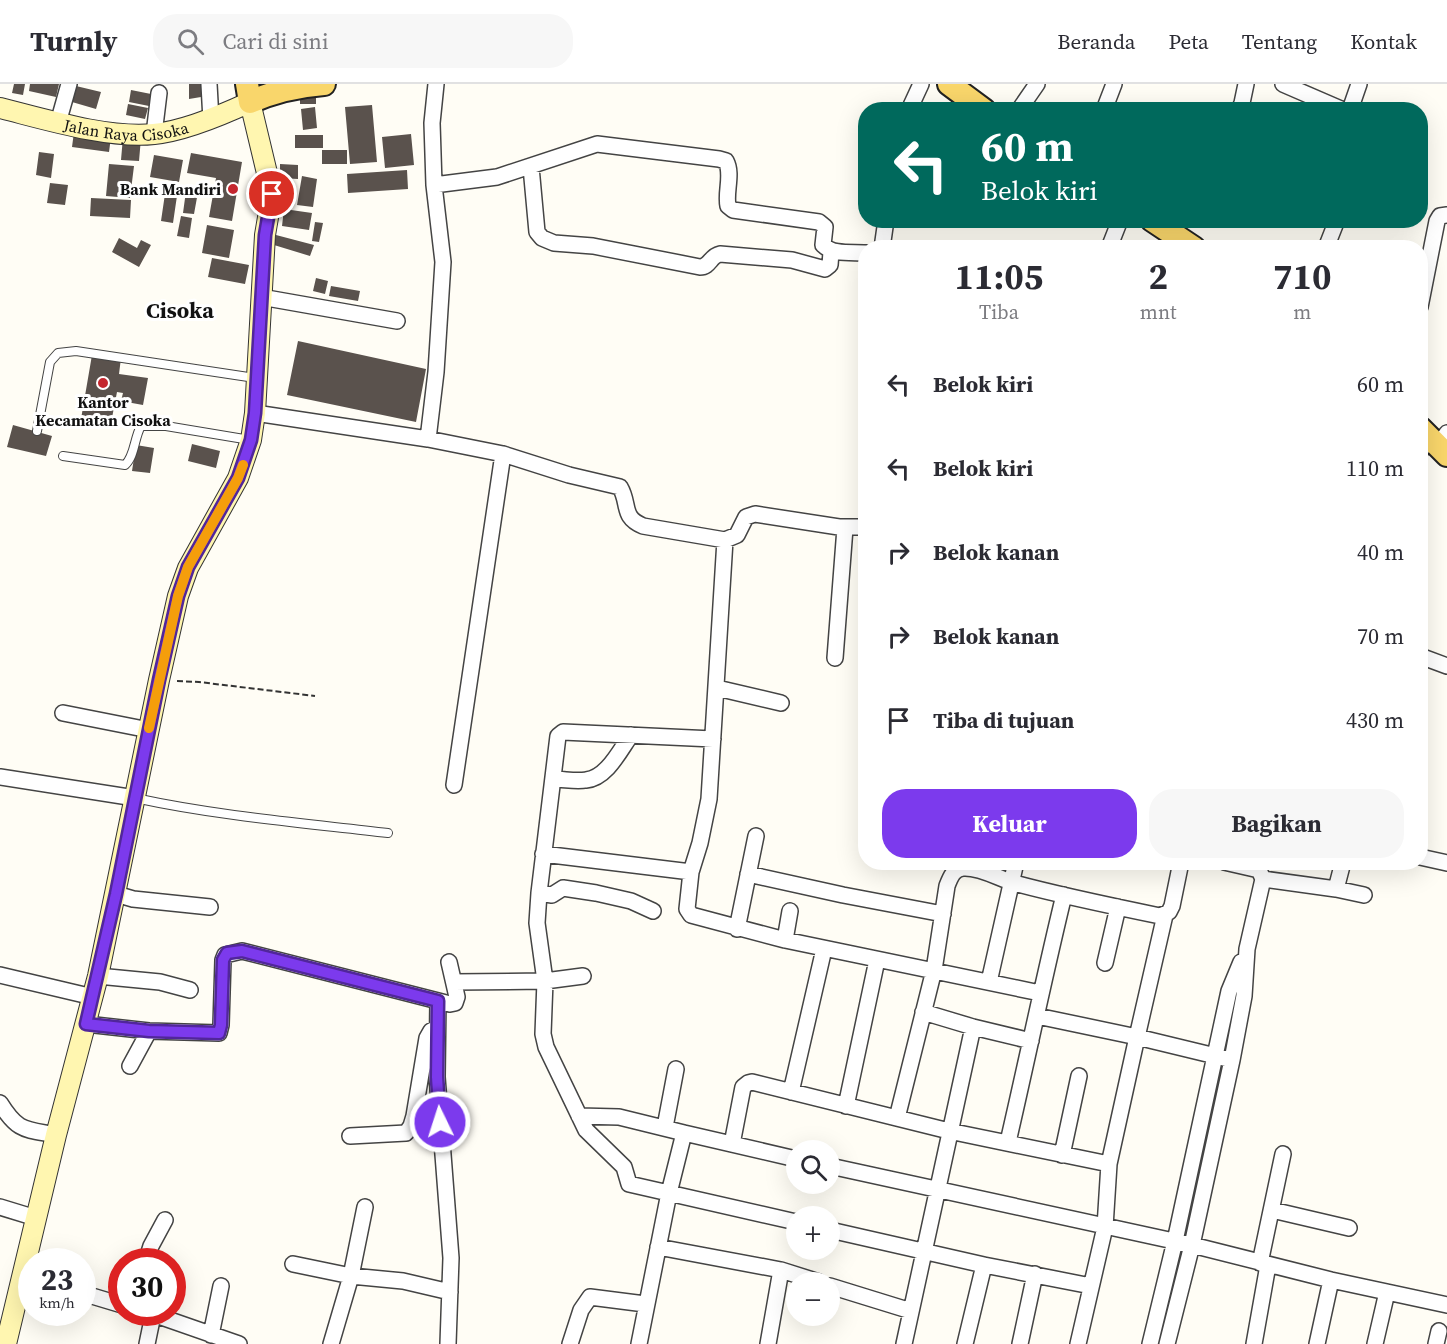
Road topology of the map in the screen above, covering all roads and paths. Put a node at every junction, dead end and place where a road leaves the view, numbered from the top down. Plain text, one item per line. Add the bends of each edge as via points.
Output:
1 (69, 84) edge
2 (209, 84) edge
3 (324, 84) edge
4 (436, 84) edge
5 (921, 84) edge
6 (949, 84) edge
7 (1037, 84) edge
8 (1114, 84) edge
9 (1246, 84) edge
10 (1282, 84) edge
11 (1359, 84) edge
12 (159, 93) dead end
13 (249, 93) edge
14 (913, 102) edge
15 (973, 102) edge
16 (1025, 102) edge
17 (1107, 102) edge
18 (1242, 102) edge
19 (1324, 102) edge
20 (1353, 102) edge
21 (0, 108) edge
22 (212, 120) junction
23 (58, 123) junction
24 (154, 134) junction
25 (531, 166) junction
26 (434, 185) junction
27 (1447, 215) edge
28 (1167, 228) edge
29 (1183, 240) edge
30 (831, 252) junction
31 (858, 254) edge
32 (1428, 267) edge
33 (261, 297) junction
34 (397, 321) dead end
35 (257, 378) junction
36 (255, 413) junction
37 (37, 431) dead end
38 (428, 439) junction
39 (251, 440) junction
40 (503, 454) junction
41 (63, 456) dead end
42 (858, 527) edge
43 (845, 528) junction
44 (725, 540) junction
45 (836, 658) dead end
46 (1428, 659) edge
47 (1447, 666) edge
48 (159, 680) junction
49 (717, 688) junction
50 (315, 696) dead end
51 (781, 703) dead end
52 (63, 713) dead end
53 (148, 730) junction
54 (631, 735) junction
55 (713, 739) junction
56 (0, 777) edge
57 (553, 779) junction
58 (454, 785) dead end
59 (135, 798) junction
60 (388, 833) dead end
61 (756, 836) dead end
62 (543, 855) junction
63 (1428, 859) edge
64 (1447, 863) edge
65 (956, 870) edge
66 (976, 870) edge
67 (1014, 870) edge
68 (1179, 870) edge
69 (1261, 870) edge
70 (1341, 870) edge
71 (691, 872) junction
72 (748, 874) junction
73 (1011, 882) junction
74 (1336, 889) junction
75 (539, 893) junction
76 (116, 894) junction
77 (1364, 894) dead end
78 (1064, 895) junction
79 (210, 907) dead end
80 (1118, 907) junction
81 (653, 911) dead end
82 (789, 911) dead end
83 (943, 914) junction
84 (1165, 915) junction
85 (737, 929) junction
86 (785, 940) junction
87 (824, 949) junction
88 (1246, 949) junction
89 (877, 960) junction
90 (449, 963) dead end
91 (1105, 963) dead end
92 (934, 970) junction
93 (0, 975) edge
94 (98, 976) junction
95 (583, 976) dead end
96 (545, 981) junction
97 (454, 982) junction
98 (989, 982) junction
99 (190, 990) dead end
100 (1040, 993) junction
101 (93, 997) junction
102 (438, 1001) junction
103 (923, 1012) junction
104 (1037, 1016) junction
105 (86, 1024) junction
106 (973, 1027) junction
107 (437, 1028) junction
108 (149, 1031) junction
109 (1137, 1037) junction
110 (1031, 1041) junction
111 (1215, 1056) junction
112 (1232, 1060) junction
113 (130, 1066) dead end
114 (676, 1069) dead end
115 (1079, 1076) dead end
116 (790, 1092) junction
117 (0, 1103) edge
118 (846, 1106) junction
119 (579, 1116) junction
120 (897, 1118) junction
121 (665, 1127) junction
122 (949, 1131) junction
123 (684, 1133) junction
124 (56, 1135) junction
125 (350, 1136) dead end
126 (1008, 1142) junction
127 (732, 1144) junction
128 (1283, 1154) dead end
129 (1062, 1155) junction
130 (786, 1157) edge
131 (1109, 1164) junction
132 (840, 1168) edge
133 (936, 1188) junction
134 (669, 1192) junction
135 (0, 1207) edge
136 (365, 1207) dead end
137 (1272, 1210) junction
138 (36, 1218) junction
139 (165, 1220) dead end
140 (786, 1220) edge
141 (1105, 1227) junction
142 (1349, 1228) dead end
143 (840, 1232) edge
144 (1174, 1241) junction
145 (1192, 1245) junction
146 (658, 1247) junction
147 (32, 1248) edge
148 (150, 1248) edge
149 (924, 1252) junction
150 (293, 1264) dead end
151 (1264, 1264) junction
152 (984, 1265) junction
153 (781, 1270) junction
154 (787, 1272) edge
155 (1035, 1274) junction
156 (351, 1276) junction
157 (1331, 1280) junction
158 (221, 1286) dead end
159 (1091, 1286) junction
160 (840, 1289) edge
161 (450, 1292) junction
162 (1387, 1292) junction
163 (645, 1304) junction
164 (18, 1305) edge
165 (1447, 1305) edge
166 (911, 1311) junction
167 (149, 1326) edge
168 (185, 1326) edge
169 (211, 1335) junction
170 (6, 1344) edge
171 (147, 1344) edge
172 (239, 1344) edge
173 (331, 1344) edge
174 (448, 1344) edge
175 (570, 1344) edge
176 (639, 1344) edge
177 (768, 1344) edge
178 (904, 1344) edge
179 (965, 1344) edge
180 (1020, 1344) edge
181 (1078, 1344) edge
182 (1150, 1344) edge
183 (1167, 1344) edge
184 (1254, 1344) edge
185 (1317, 1344) edge
186 (1375, 1344) edge

1 - 23 street
2 - 22 street
3 - 13 main road via 268,94
4 - 26 street via 432,123
5 - 14 street
6 - 15 main road
7 - 16 street
8 - 17 street
9 - 18 street
10 - 19 street
11 - 20 street
12 - 24 street
13 - 22 street, Jalan Raya Cisoka
13 - 33 street via 272,194
21 - 23 street, Jalan Raya Cisoka
22 - 24 street, Jalan Raya Cisoka
23 - 24 street, Jalan Raya Cisoka via 117,133
25 - 26 street via 497,177
25 - 30 street via 597,144 723,159 729,167 728,206 733,210 819,222 825,227 823,245
25 - 30 street via 537,232 554,243 593,246 700,267 720,254 792,260 825,269 830,265
26 - 38 street via 443,262
27 - 32 street via 1437,221
28 - 29 main road
30 - 31 street
33 - 34 street
33 - 35 street
35 - 36 street
35 - 37 lane via 76,351 58,353 50,362
36 - 38 street
36 - 39 street
38 - 40 street
39 - 41 lane via 166,426 141,426 125,465
39 - 48 street via 238,478 188,567
40 - 44 street via 620,487 628,515 643,526
40 - 58 street
42 - 43 street
43 - 44 street via 755,514 746,517 737,535
43 - 45 street
44 - 49 street
46 - 47 street
48 - 50 path
48 - 53 street
49 - 51 street
49 - 55 street
52 - 53 street
53 - 59 street
54 - 55 street
54 - 57 street via 595,778
54 - 57 street via 563,732 558,736
55 - 71 street via 709,799
56 - 59 street
57 - 62 street
59 - 60 lane via 220,813
59 - 76 street
61 - 72 street
62 - 71 street
62 - 75 street
63 - 64 street
65 - 83 street via 947,886
66 - 73 street
67 - 73 street
68 - 84 street via 1172,906
69 - 74 street
69 - 88 street
70 - 74 street
71 - 85 street via 687,909 691,915
72 - 83 street
72 - 85 street
73 - 78 street
73 - 98 street
74 - 77 street
75 - 81 street via 552,895 563,888 596,893
75 - 96 street via 537,923
76 - 79 street
76 - 94 street
78 - 80 street
78 - 100 street
80 - 84 street
80 - 91 street
82 - 86 street
83 - 92 street
84 - 109 street
85 - 86 street
86 - 87 street
87 - 89 street
87 - 116 street
88 - 111 street via 1229,991
88 - 112 street via 1244,996
89 - 92 street
89 - 118 street
90 - 97 street
92 - 98 street
92 - 103 street
93 - 101 street
94 - 99 street via 153,981
94 - 101 street
95 - 96 street
96 - 97 street
96 - 119 street via 546,1047
97 - 102 street via 455,1003
98 - 100 street
100 - 104 street
101 - 105 street
102 - 107 street
102 - 108 street via 242,951 227,953 223,960 219,1033
103 - 106 street
103 - 120 street
104 - 109 street
104 - 110 street
105 - 108 street
105 - 124 street
106 - 110 street
106 - 122 street
107 - 125 street via 427,1038 414,1116 406,1133
107 - 161 street
108 - 113 street
109 - 111 street
109 - 131 street
110 - 126 street
111 - 112 street
111 - 144 street
112 - 145 street
114 - 121 street
115 - 129 street
116 - 118 street
116 - 127 street via 752,1082 745,1084
117 - 124 street via 15,1125
118 - 120 street
119 - 121 street via 619,1117
119 - 134 street via 593,1138 624,1167 628,1184
120 - 122 street
121 - 123 street
122 - 126 street
122 - 133 street
123 - 127 street
123 - 134 street
124 - 138 street
126 - 129 street
127 - 130 street
128 - 137 street
129 - 131 street
131 - 141 street
132 - 133 street
133 - 141 street
133 - 149 street
134 - 140 street
134 - 146 street
135 - 138 street
136 - 156 street
137 - 142 street
137 - 151 street
138 - 147 street
139 - 148 street
141 - 144 street
141 - 159 street
143 - 149 street
144 - 145 street
144 - 182 street
145 - 151 street
145 - 183 street
146 - 153 street
146 - 163 street
149 - 152 street
149 - 166 street
150 - 156 street
151 - 157 street
151 - 184 street
152 - 155 street
152 - 179 street
153 - 154 street
153 - 177 street
155 - 159 street
155 - 180 street
156 - 161 street via 404,1281
156 - 173 street
157 - 162 street
157 - 185 street
158 - 169 street
159 - 181 street
160 - 166 street
161 - 174 street
162 - 165 street
162 - 186 street
163 - 175 street via 590,1297 581,1310
163 - 176 street
164 - 170 street
166 - 178 street
167 - 171 street
168 - 169 street
169 - 172 street

